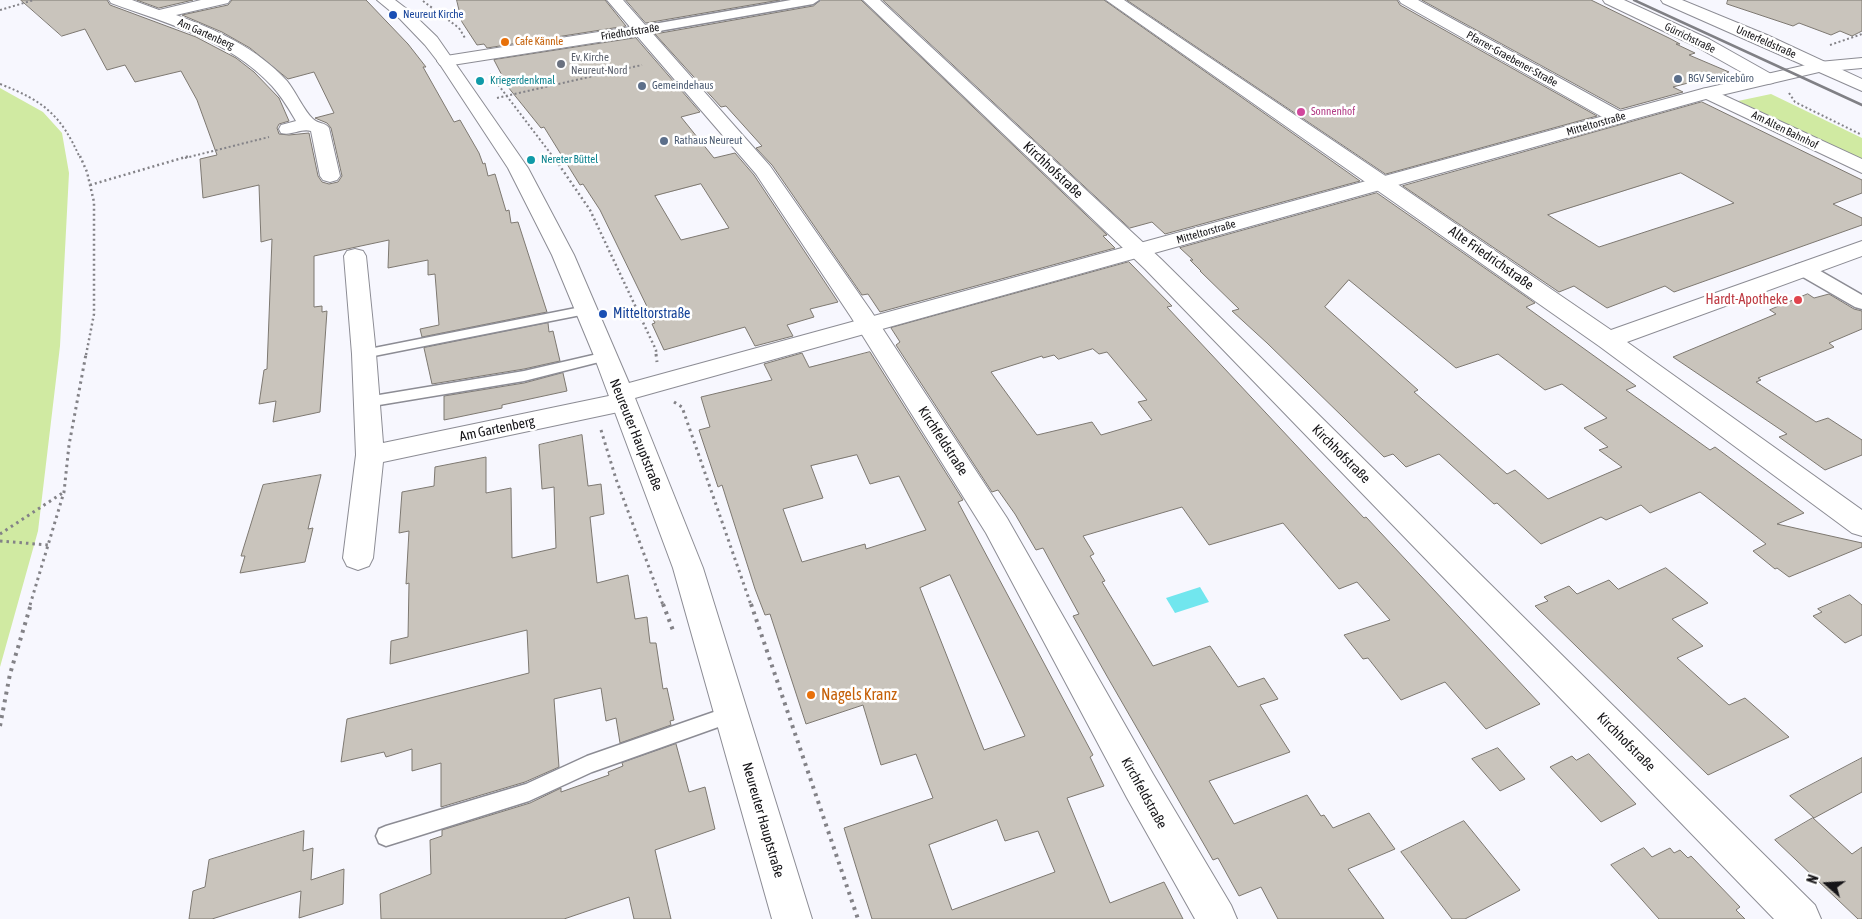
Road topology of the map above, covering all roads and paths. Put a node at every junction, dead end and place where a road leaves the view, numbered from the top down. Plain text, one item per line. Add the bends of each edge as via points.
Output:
1 (34, 0) edge
2 (117, 0) edge
3 (222, 0) edge
4 (385, 0) edge
5 (420, 0) edge
6 (615, 0) edge
7 (813, 0) edge
8 (870, 0) edge
9 (1114, 0) edge
10 (1407, 0) edge
11 (1611, 0) edge
12 (1669, 0) edge
13 (0, 10) edge
14 (161, 14) junction
15 (642, 30) junction
16 (1846, 50) dead end
17 (476, 57) junction
18 (667, 59) junction
19 (446, 62) junction
20 (1862, 63) edge
21 (1819, 67) junction
22 (1782, 80) junction
23 (0, 84) edge
24 (1862, 86) edge
25 (1708, 93) junction
26 (508, 96) junction
27 (475, 103) junction
28 (1618, 118) junction
29 (307, 124) junction
30 (288, 129) dead end
31 (1862, 135) edge
32 (262, 139) dead end
33 (1862, 167) edge
34 (330, 176) dead end
35 (1383, 183) junction
36 (90, 184) junction
37 (1862, 248) edge
38 (1139, 251) junction
39 (355, 256) dead end
40 (1803, 269) junction
41 (1862, 303) edge
42 (586, 310) junction
43 (869, 326) junction
44 (1608, 340) junction
45 (364, 354) junction
46 (606, 356) junction
47 (663, 383) junction
48 (366, 402) junction
49 (612, 402) junction
50 (370, 455) junction
51 (64, 492) junction
52 (1862, 525) edge
53 (0, 534) edge
54 (0, 541) edge
55 (48, 545) junction
56 (358, 558) dead end
57 (676, 637) dead end
58 (732, 714) junction
59 (0, 726) edge
60 (386, 836) dead end
61 (792, 919) edge
62 (858, 919) edge
63 (1217, 919) edge
64 (1801, 919) edge

1 - 13 path
2 - 14 street, Am Gartenberg
3 - 14 street, Am Gartenberg
4 - 19 street, Neureuter Hauptstraße via 406,16
5 - 17 path via 459,28
6 - 15 street, Kirchfeldstraße
7 - 15 street, Friedhofstraße
8 - 38 street, Kirchhofstraße
9 - 35 street, Alte Friedrichstraße
10 - 28 street, Pfarrer-Graebener-Straße
11 - 22 street, Gürrichstraße
12 - 21 street, Unterfeldstraße
14 - 29 street, Am Gartenberg via 222,39 247,54 280,84
15 - 17 street, Friedhofstraße
15 - 18 street, Kirchfeldstraße
16 - 21 street via 1830,57
17 - 19 street, Friedhofstraße
17 - 26 path
18 - 26 path
18 - 43 street, Kirchfeldstraße via 763,170
19 - 27 street, Neureuter Hauptstraße
20 - 21 street
21 - 22 street, Mitteltorstraße
21 - 24 street, Unterfeldstraße
22 - 25 street, Mitteltorstraße
22 - 31 path via 1795,102
23 - 36 path via 50,110 68,131
25 - 28 street, Mitteltorstraße
25 - 33 street, Am Alten Bahnhof
26 - 27 path
26 - 47 path via 590,210 656,350
27 - 42 street, Neureuter Hauptstraße via 518,168 563,255
28 - 35 street, Mitteltorstraße
29 - 30 street
29 - 34 street, Am Gartenberg via 320,128
32 - 36 path
35 - 38 street, Mitteltorstraße
35 - 44 street, Alte Friedrichstraße
36 - 51 path via 94,202 94,314 69,445
37 - 40 street
38 - 43 street, Mitteltorstraße
38 - 64 street, Kirchhofstraße
39 - 45 street
40 - 41 street
40 - 44 street
42 - 45 lane
42 - 46 street, Neureuter Hauptstraße
43 - 47 street, Mitteltorstraße
43 - 63 street, Kirchfeldstraße via 997,526
44 - 52 street, Alte Friedrichstraße
45 - 48 street
46 - 48 lane via 524,376
46 - 49 street, Neureuter Hauptstraße
47 - 49 street, Mitteltorstraße
47 - 62 path via 670,399 682,407
48 - 50 street
49 - 50 street, Am Gartenberg
49 - 57 path via 616,479
49 - 58 street, Neureuter Hauptstraße via 688,568
50 - 56 street
51 - 53 path
51 - 55 path
54 - 55 path
55 - 59 path via 10,674
58 - 60 lane via 587,765 529,792
58 - 61 street, Neureuter Hauptstraße

